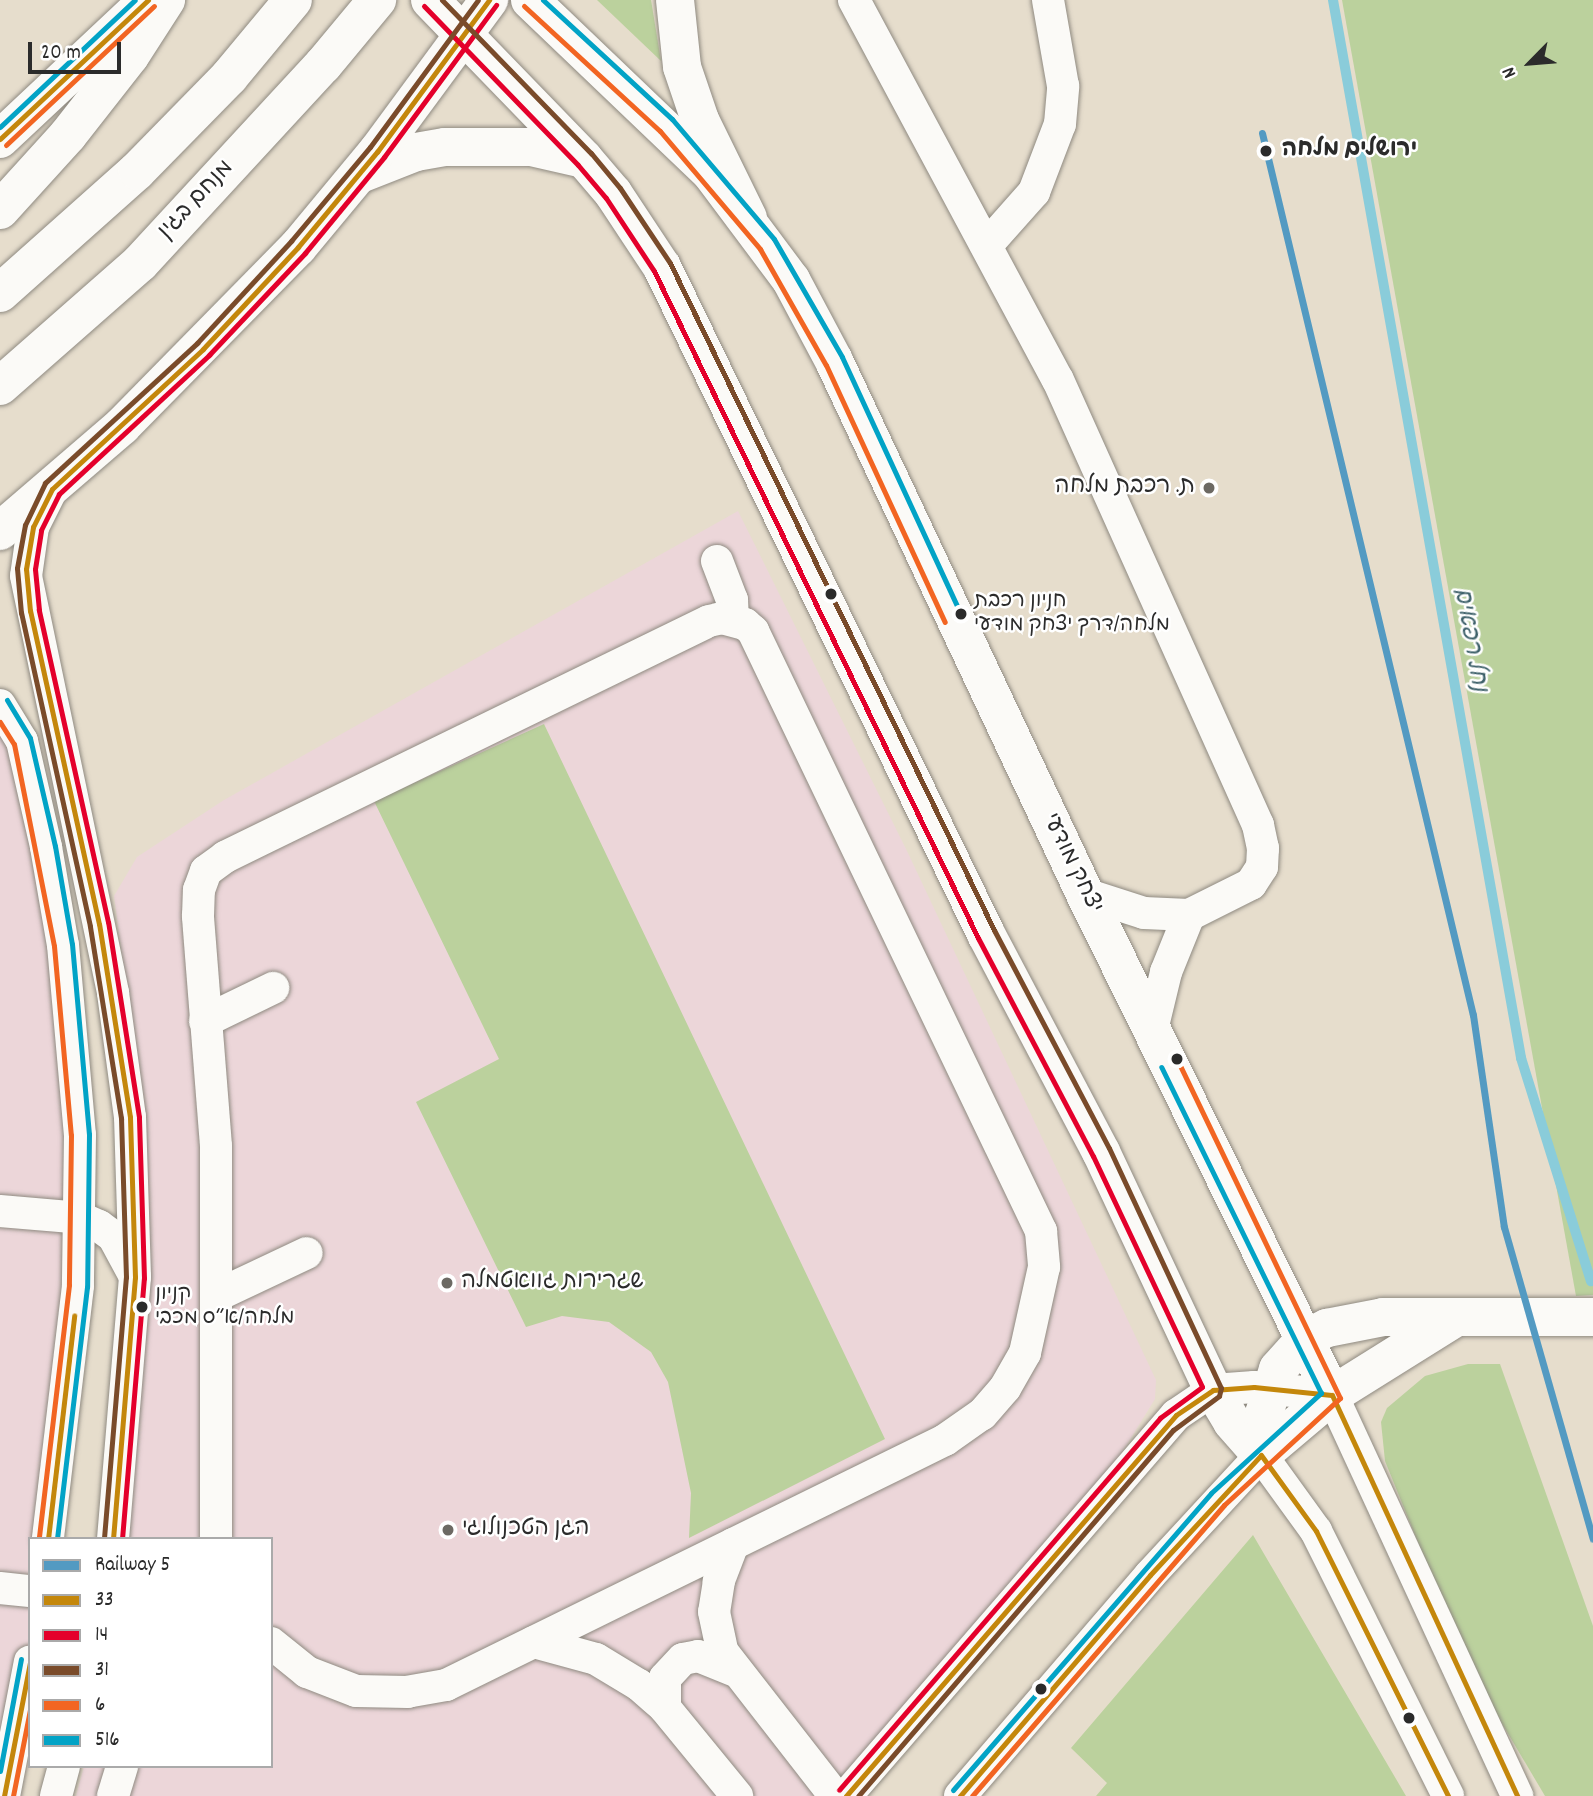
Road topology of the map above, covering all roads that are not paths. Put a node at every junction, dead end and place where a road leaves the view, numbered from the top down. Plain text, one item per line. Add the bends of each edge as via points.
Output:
1 (148, 0) edge
2 (166, 0) edge
3 (293, 0) edge
4 (377, 0) edge
5 (430, 0) edge
6 (489, 0) edge
7 (530, 0) edge
8 (675, 0) edge
9 (854, 0) edge
10 (1048, 0) edge
11 (463, 37) junction
12 (0, 139) edge
13 (584, 159) junction
14 (358, 175) junction
15 (0, 210) edge
16 (748, 218) junction
17 (987, 245) junction
18 (0, 293) edge
19 (0, 386) edge
20 (52, 489) junction
21 (0, 531) edge
22 (717, 561) dead end
23 (733, 620) junction
24 (0, 705) edge
25 (1085, 894) junction
26 (1189, 915) junction
27 (273, 988) dead end
28 (205, 1021) junction
29 (1152, 1030) junction
30 (0, 1211) edge
31 (81, 1218) junction
32 (307, 1253) dead end
33 (135, 1277) junction
34 (218, 1295) junction
35 (1593, 1317) edge
36 (1452, 1320) junction
37 (1305, 1339) junction
38 (1271, 1388) junction
39 (1213, 1390) junction
40 (1332, 1395) junction
41 (1261, 1455) junction
42 (48, 1537) edge
43 (113, 1537) edge
44 (216, 1537) edge
45 (733, 1544) junction
46 (0, 1588) edge
47 (28, 1591) edge
48 (534, 1642) junction
49 (273, 1645) edge
50 (733, 1670) junction
51 (28, 1671) edge
52 (666, 1707) junction
53 (63, 1768) edge
54 (4, 1796) edge
55 (56, 1796) edge
56 (737, 1796) edge
57 (835, 1796) edge
58 (846, 1796) edge
59 (960, 1796) edge
60 (1448, 1796) edge
61 (1517, 1796) edge

1 - 12 main road
2 - 15 main road via 130,56 68,135
3 - 18 main road via 137,171
4 - 19 main road, מנחם בגין via 140,263
5 - 11 main road
6 - 11 main road
7 - 16 main road, יצחק מודעי via 666,125
8 - 16 main road via 682,67 700,120
9 - 17 street via 892,78
10 - 17 street via 1063,86 1060,124 1034,192
11 - 13 main road
11 - 14 main road
13 - 14 main road via 521,146 445,148 416,152
13 - 39 main road via 640,231 682,304 986,934 1101,1152
14 - 20 main road via 203,349
16 - 25 main road, יצחק מודעי via 791,279 822,337
17 - 26 street via 1058,380 1258,825 1262,867 1251,884
20 - 21 main road
20 - 33 street via 33,527 26,576 123,1054 130,1117
22 - 23 street via 732,600
23 - 28 street via 709,621 215,864 206,871 199,890
23 - 45 street via 753,631 759,643 1041,1231 1044,1267 1025,1353 1005,1388 982,1414 945,1440
24 - 31 street via 22,741 63,945 80,1135
25 - 26 street via 1144,913
25 - 29 main road, יצחק מודעי
26 - 29 street via 1166,972
27 - 28 street
28 - 34 street via 216,1146
29 - 37 main road, יצחק מודעי
30 - 31 street
31 - 33 street via 113,1236
31 - 42 street via 78,1286
32 - 34 street
33 - 43 street
34 - 44 street
35 - 36 main road via 1530,1314
36 - 37 main road via 1364,1318
36 - 40 main road
37 - 38 main road via 1284,1361
37 - 40 main road, יצחק מודעי
38 - 39 street
38 - 40 street
38 - 41 main road
39 - 41 main road via 1232,1422
39 - 58 street via 1167,1424
40 - 41 main road
40 - 61 street, יצחק מודעי
41 - 59 street via 1158,1566
41 - 60 street via 1317,1531
45 - 48 street
45 - 50 street via 719,1581 714,1612 722,1651
46 - 47 street
48 - 49 street via 446,1685 408,1692 356,1691 307,1672
48 - 52 street via 596,1659
50 - 52 street via 705,1657 684,1659 665,1678
50 - 57 street
51 - 54 street
52 - 56 street
53 - 55 street

